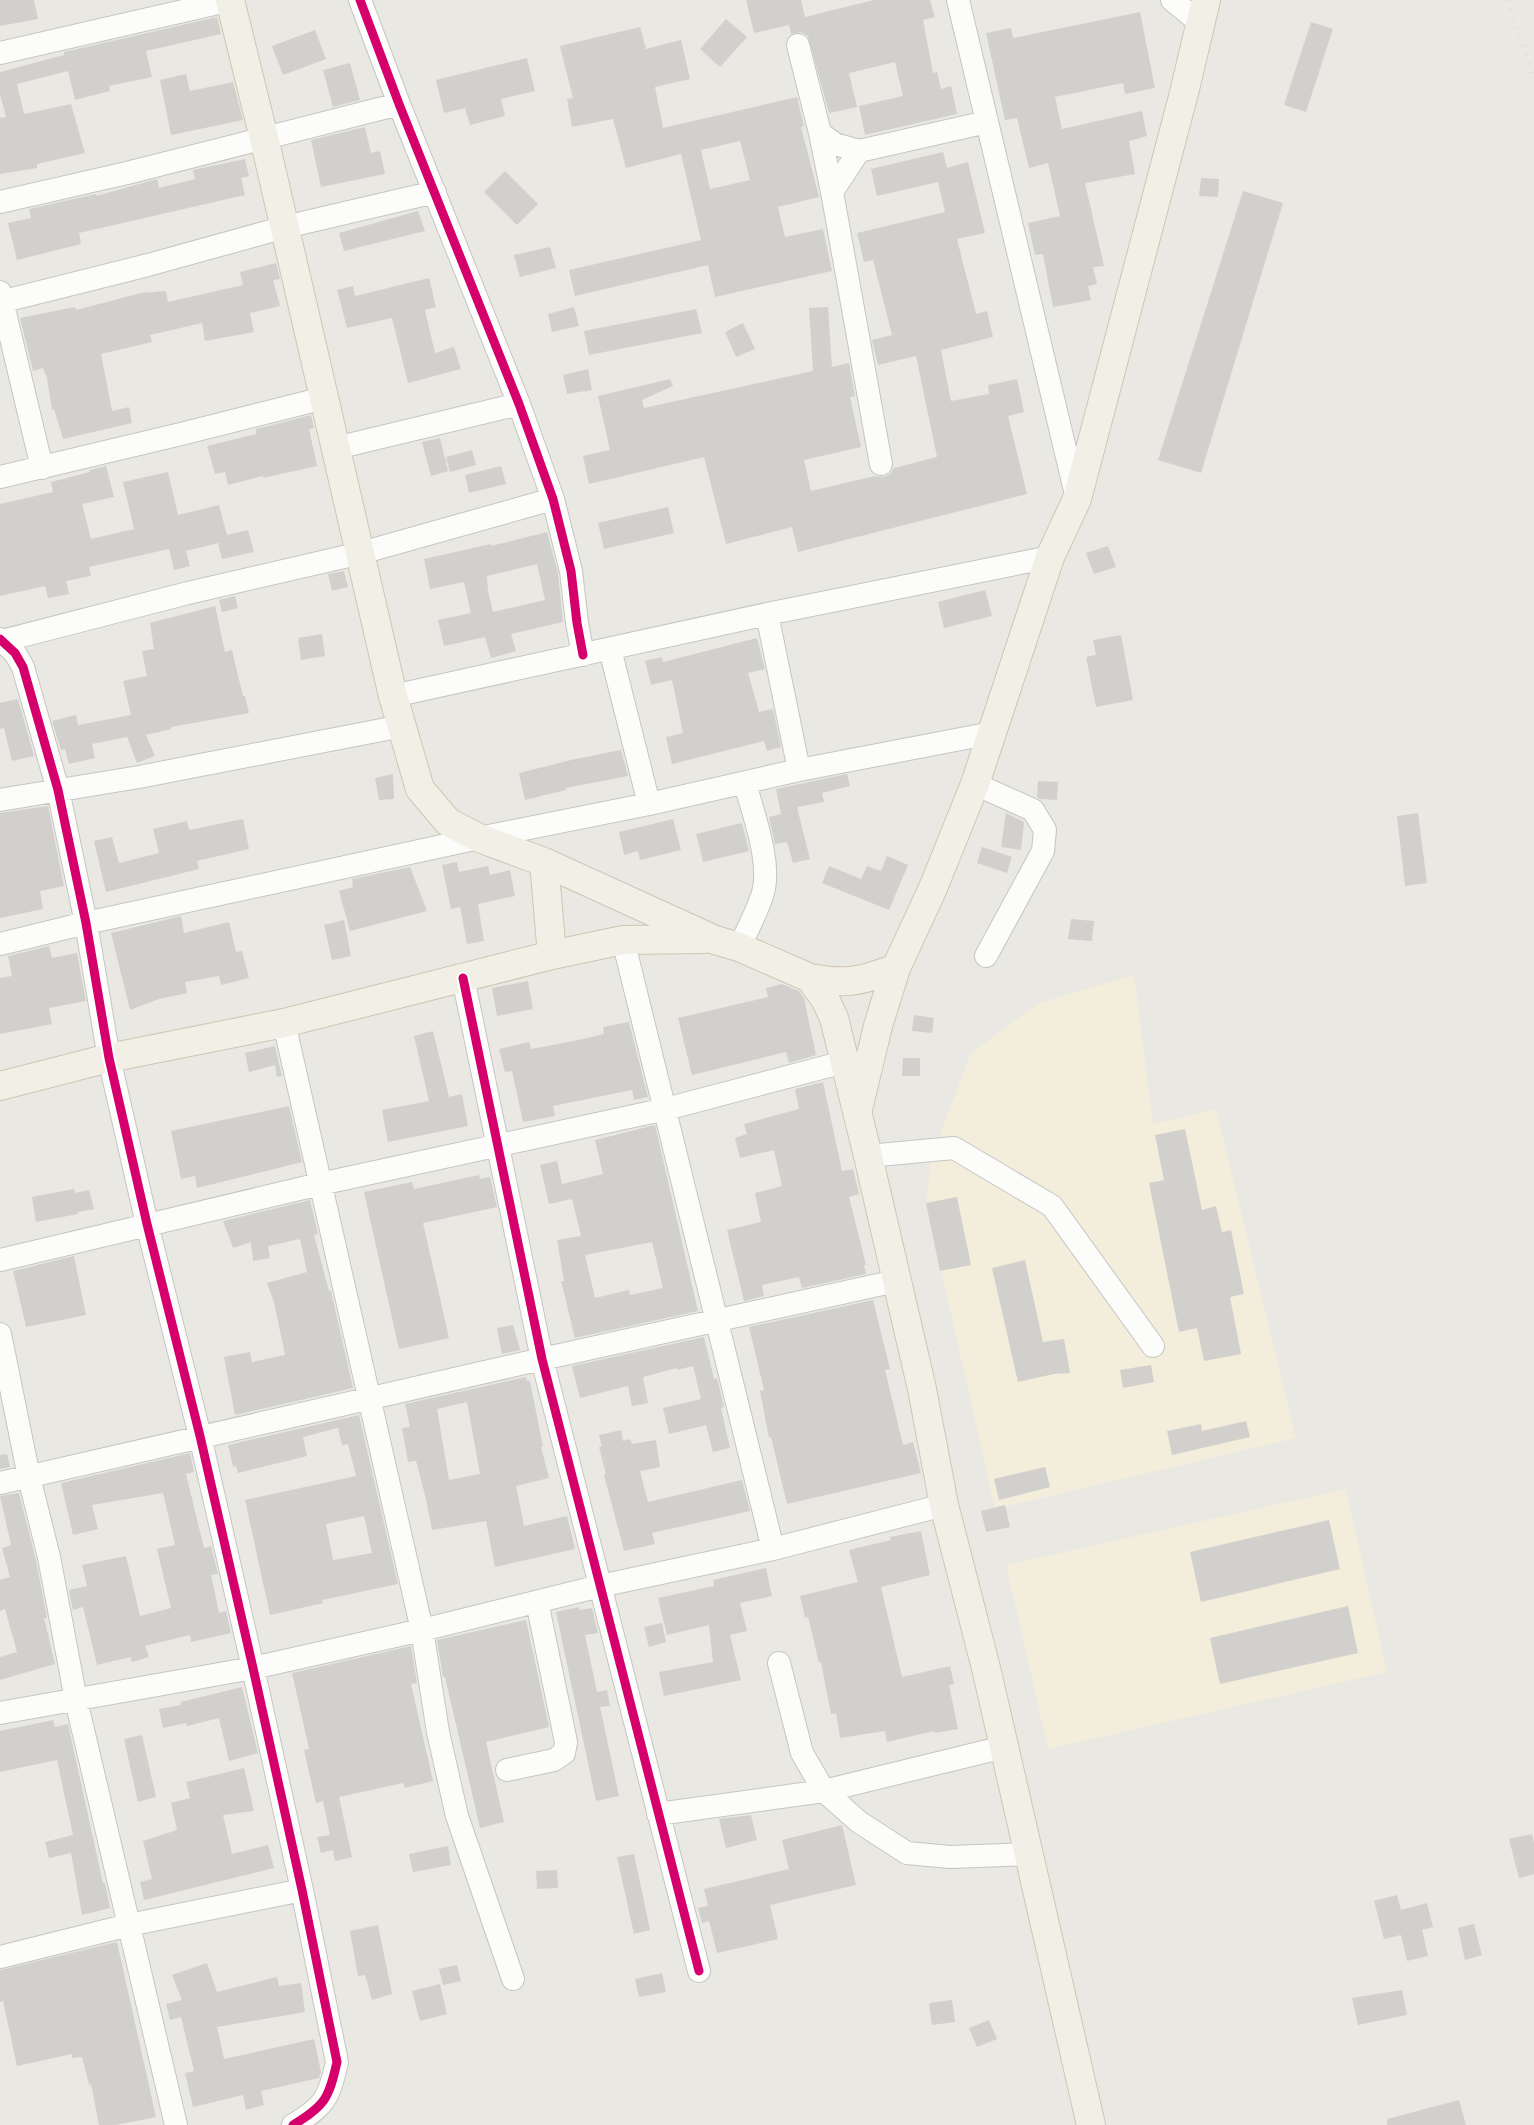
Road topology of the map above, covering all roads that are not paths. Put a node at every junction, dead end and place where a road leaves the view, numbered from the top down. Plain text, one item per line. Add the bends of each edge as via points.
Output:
1 (230, 0) edge
2 (360, 0) edge
3 (958, 0) edge
4 (1173, 0) edge
5 (1203, 11) edge
6 (798, 45) dead end
7 (0, 53) edge
8 (399, 104) junction
9 (987, 122) junction
10 (820, 134) junction
11 (264, 138) junction
12 (859, 151) junction
13 (435, 192) junction
14 (832, 192) junction
15 (0, 202) edge
16 (285, 227) junction
17 (1, 298) edge
18 (324, 398) junction
19 (519, 404) junction
20 (336, 448) junction
21 (881, 464) dead end
22 (42, 468) junction
23 (0, 477) edge
24 (553, 499) junction
25 (1077, 499) junction
26 (361, 553) junction
27 (1050, 557) junction
28 (767, 614) junction
29 (1, 640) edge
30 (610, 650) junction
31 (583, 655) junction
32 (393, 696) junction
33 (402, 726) junction
34 (992, 733) junction
35 (799, 770) junction
36 (745, 783) junction
37 (975, 784) junction
38 (58, 790) junction
39 (0, 800) edge
40 (650, 804) junction
41 (480, 838) junction
42 (543, 862) junction
43 (86, 923) junction
44 (623, 940) junction
45 (727, 943) junction
46 (0, 944) edge
47 (552, 955) junction
48 (986, 957) dead end
49 (896, 968) junction
50 (463, 978) junction
51 (810, 978) junction
52 (284, 1023) junction
53 (109, 1058) junction
54 (844, 1062) junction
55 (0, 1086) edge
56 (666, 1108) junction
57 (857, 1112) junction
58 (497, 1144) junction
59 (868, 1156) junction
60 (320, 1184) junction
61 (147, 1224) junction
62 (0, 1260) edge
63 (896, 1281) junction
64 (718, 1321) junction
65 (0, 1334) edge
66 (1153, 1346) dead end
67 (542, 1359) junction
68 (369, 1399) junction
69 (200, 1436) junction
70 (29, 1477) junction
71 (0, 1484) edge
72 (944, 1505) junction
73 (773, 1549) junction
74 (600, 1586) junction
75 (537, 1602) junction
76 (422, 1630) junction
77 (779, 1663) dead end
78 (253, 1668) junction
79 (75, 1700) junction
80 (0, 1713) edge
81 (1004, 1747) junction
82 (507, 1770) dead end
83 (824, 1791) junction
84 (658, 1814) junction
85 (1029, 1854) junction
86 (303, 1890) junction
87 (129, 1925) junction
88 (0, 1957) edge
89 (699, 1971) dead end
90 (513, 1979) dead end
91 (176, 2125) edge
92 (293, 2125) edge
93 (1091, 2125) edge

1 - 7 street
1 - 11 main road
2 - 8 street
3 - 9 street
4 - 5 street
5 - 25 main road
6 - 10 street
8 - 11 street
8 - 13 street
9 - 12 street
9 - 25 street
10 - 12 street via 835,144
10 - 14 street
11 - 15 street
11 - 16 main road
12 - 14 street
13 - 16 street
13 - 19 street
14 - 21 street
16 - 17 street via 148,265
16 - 18 main road
17 - 22 street
18 - 20 main road
18 - 22 street
19 - 20 street
19 - 24 street
20 - 26 main road
22 - 23 street
24 - 26 street
24 - 31 street via 571,571
25 - 27 main road
26 - 29 street
26 - 32 main road
27 - 28 street
27 - 34 main road
28 - 30 street
28 - 35 street
29 - 38 street via 23,667
30 - 31 street
30 - 40 street
31 - 32 street
32 - 33 main road
33 - 38 street
33 - 41 main road via 420,789 448,822
34 - 35 street
34 - 37 main road
35 - 36 street
36 - 40 street
36 - 45 street via 762,849 763,895
37 - 48 street via 1034,810 1045,831 1043,851
37 - 49 main road
38 - 39 street
38 - 43 street
40 - 41 street
41 - 42 main road
41 - 43 street
42 - 45 main road
42 - 47 main road
43 - 46 street
43 - 53 street
44 - 45 main road
44 - 47 main road
44 - 56 street
45 - 51 main road
47 - 50 main road
49 - 51 main road via 865,980 835,983
49 - 57 main road
50 - 52 main road
50 - 58 street
51 - 54 main road via 834,1018
52 - 53 main road
52 - 60 street
53 - 55 main road
53 - 61 street
54 - 56 street
54 - 57 main road
56 - 58 street
56 - 64 street
57 - 59 main road
58 - 60 street
58 - 67 street
59 - 63 main road
59 - 66 street via 954,1148 1052,1206
60 - 61 street
60 - 68 street
61 - 62 street
61 - 69 street
63 - 64 street
63 - 72 main road
64 - 67 street
64 - 73 street
65 - 70 street
67 - 68 street
67 - 74 street
68 - 69 street
68 - 76 street
69 - 70 street
69 - 78 street
70 - 71 street
70 - 79 street via 49,1557
72 - 73 street
72 - 81 main road
73 - 74 street
74 - 75 street
74 - 84 street
75 - 76 street
75 - 82 street via 566,1743 564,1753 554,1760
76 - 78 street
76 - 90 street via 456,1816
77 - 83 street via 802,1753
78 - 79 street
78 - 86 street
79 - 80 street
79 - 87 street
81 - 83 street
81 - 85 main road
83 - 84 street
83 - 85 street via 859,1822 907,1853 950,1857
84 - 89 street
85 - 93 main road
86 - 87 street
86 - 92 street via 337,2062 326,2098 316,2111
87 - 88 street
87 - 91 street

